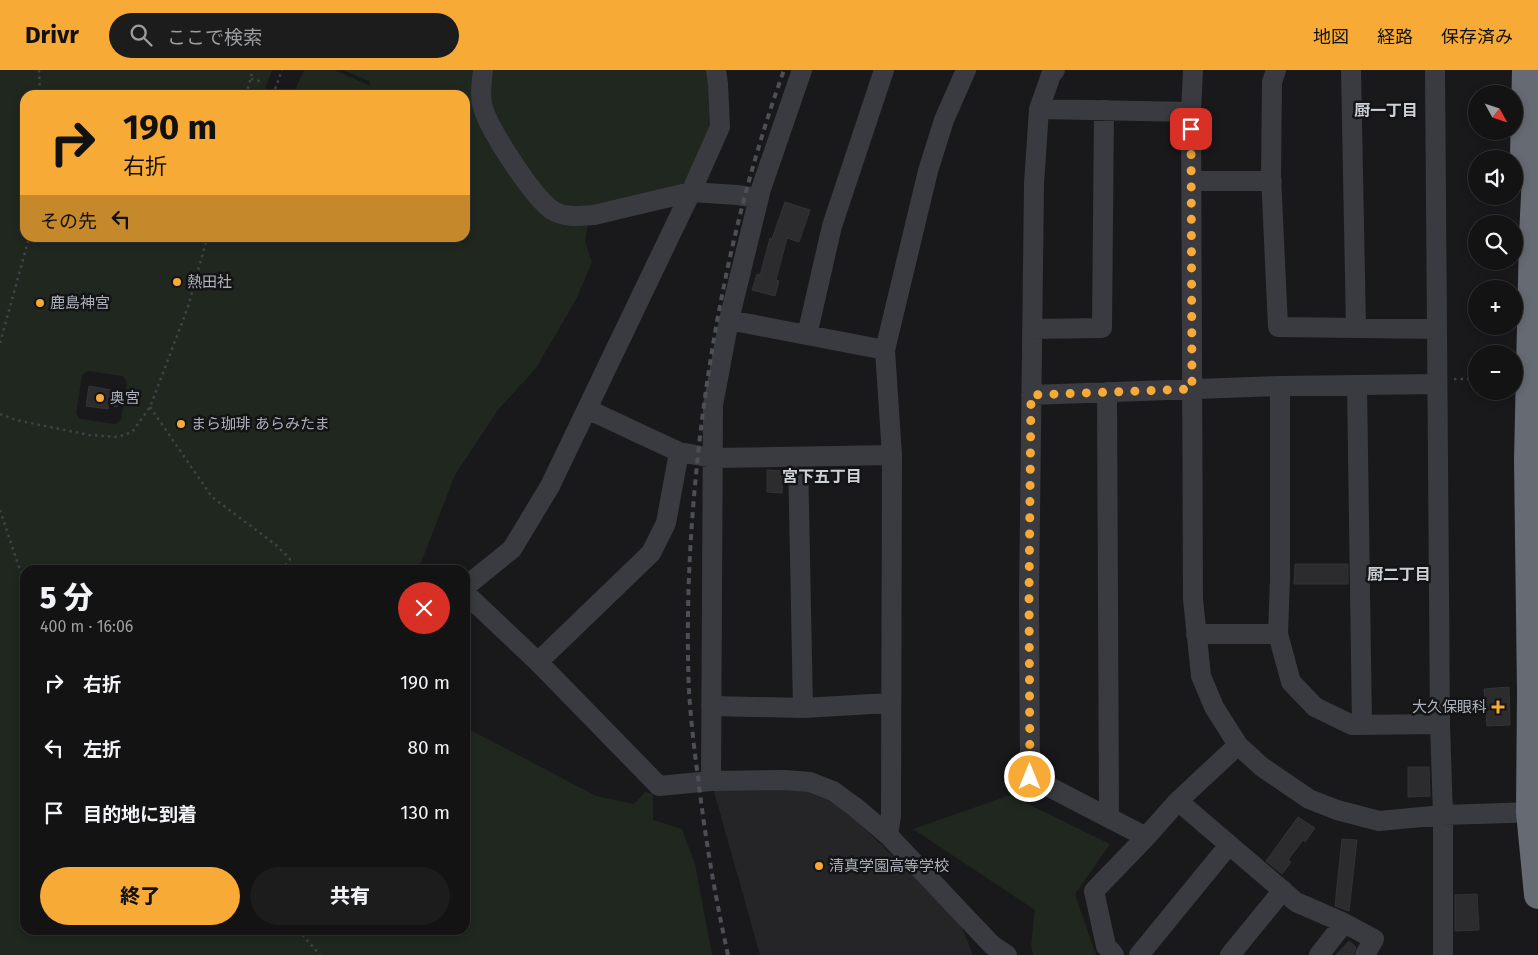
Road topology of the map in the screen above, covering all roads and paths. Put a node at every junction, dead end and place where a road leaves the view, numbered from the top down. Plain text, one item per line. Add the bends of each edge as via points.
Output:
1 (39, 70) edge
2 (253, 70) edge
3 (282, 70) edge
4 (483, 70) edge
5 (716, 70) edge
6 (802, 70) edge
7 (884, 70) edge
8 (1055, 70) edge
9 (1193, 70) edge
10 (1276, 70) edge
11 (1351, 70) edge
12 (1435, 70) edge
13 (1526, 70) edge
14 (962, 71) edge
15 (250, 79) junction
16 (263, 82) dead end
17 (40, 90) edge
18 (247, 90) edge
19 (275, 90) edge
20 (1039, 108) junction
21 (1104, 110) junction
22 (1191, 112) junction
23 (1538, 133) edge
24 (1191, 181) junction
25 (1272, 181) junction
26 (690, 192) junction
27 (758, 198) junction
28 (28, 242) edge
29 (206, 242) edge
30 (729, 320) junction
31 (1356, 328) junction
32 (1032, 329) junction
33 (1437, 329) junction
34 (807, 335) junction
35 (0, 343) edge
36 (885, 350) junction
37 (1468, 379) edge
38 (1437, 381) junction
39 (1357, 385) junction
40 (1280, 386) junction
41 (1192, 389) junction
42 (1107, 392) junction
43 (1031, 395) junction
44 (133, 402) dead end
45 (138, 403) dead end
46 (150, 407) junction
47 (587, 409) junction
48 (0, 414) edge
49 (679, 452) junction
50 (892, 455) junction
51 (798, 457) junction
52 (713, 458) junction
53 (1528, 460) junction
54 (0, 510) edge
55 (286, 565) edge
56 (20, 569) edge
57 (470, 583) edge
58 (470, 598) edge
59 (1196, 634) junction
60 (1278, 634) junction
61 (538, 662) junction
62 (890, 703) junction
63 (711, 706) junction
64 (804, 708) junction
65 (1440, 724) junction
66 (1362, 725) junction
67 (1238, 745) junction
68 (712, 781) junction
69 (1178, 801) junction
70 (1534, 812) edge
71 (1443, 815) junction
72 (1109, 818) junction
73 (888, 835) junction
74 (1146, 837) junction
75 (1229, 845) junction
76 (1283, 890) junction
77 (1538, 895) edge
78 (1344, 923) junction
79 (302, 935) edge
80 (998, 952) edge
81 (320, 955) edge
82 (1114, 955) edge
83 (1139, 955) edge
84 (1230, 955) edge
85 (1319, 955) edge
86 (1365, 955) edge
87 (1443, 955) edge

1 - 17 path
2 - 15 path
3 - 19 path
4 - 26 street via 483,110 518,168 538,196 553,210 564,215 594,215
5 - 26 street via 720,127
6 - 27 street
7 - 34 street via 832,226
8 - 20 street
9 - 22 street
10 - 25 street via 1272,82
11 - 31 street
12 - 33 street
13 - 53 highway via 1521,267
14 - 36 street via 928,171
15 - 16 path
15 - 18 path
20 - 21 street
20 - 32 street via 1034,184
21 - 22 street
21 - 32 street via 1102,328
22 - 24 street
23 - 53 highway
24 - 25 street
24 - 41 street
25 - 31 street via 1278,327
26 - 27 street
26 - 47 street
27 - 30 street
28 - 35 path
29 - 46 path via 188,307
30 - 34 street
30 - 52 street via 713,406
31 - 33 street
32 - 43 street
33 - 38 street
34 - 36 street
36 - 50 street
37 - 38 path
38 - 39 street
38 - 65 street
39 - 40 street
39 - 66 street
40 - 41 street
40 - 60 street
41 - 42 street
41 - 59 street
42 - 43 street
42 - 72 street
43 - 72 street via 1030,777
44 - 45 path
46 - 48 path via 132,432 118,437 54,429
46 - 55 path via 212,498 276,545 290,559
47 - 49 street
47 - 57 street via 550,486 512,549
49 - 52 street
49 - 61 street via 666,523 651,553
50 - 51 street
50 - 62 street
51 - 52 street
51 - 64 street
52 - 63 street
53 - 70 highway
54 - 56 path
58 - 61 street
59 - 60 street
59 - 67 street via 1201,676 1214,707
60 - 66 street via 1291,682 1315,707 1352,725
61 - 68 street via 659,786
62 - 64 street
62 - 73 street via 891,816
63 - 64 street
63 - 68 street
65 - 66 street
65 - 71 street
67 - 69 street
67 - 71 street via 1262,767 1309,799 1337,810 1379,821
68 - 73 street via 810,782 833,791
69 - 74 street
69 - 75 street
70 - 71 street
70 - 77 highway
71 - 87 street
72 - 74 street
73 - 80 street
74 - 82 street via 1094,891 1106,946
75 - 76 street
75 - 83 street
76 - 78 street via 1296,902
76 - 84 street
78 - 85 street
78 - 86 street via 1374,939
79 - 81 path

